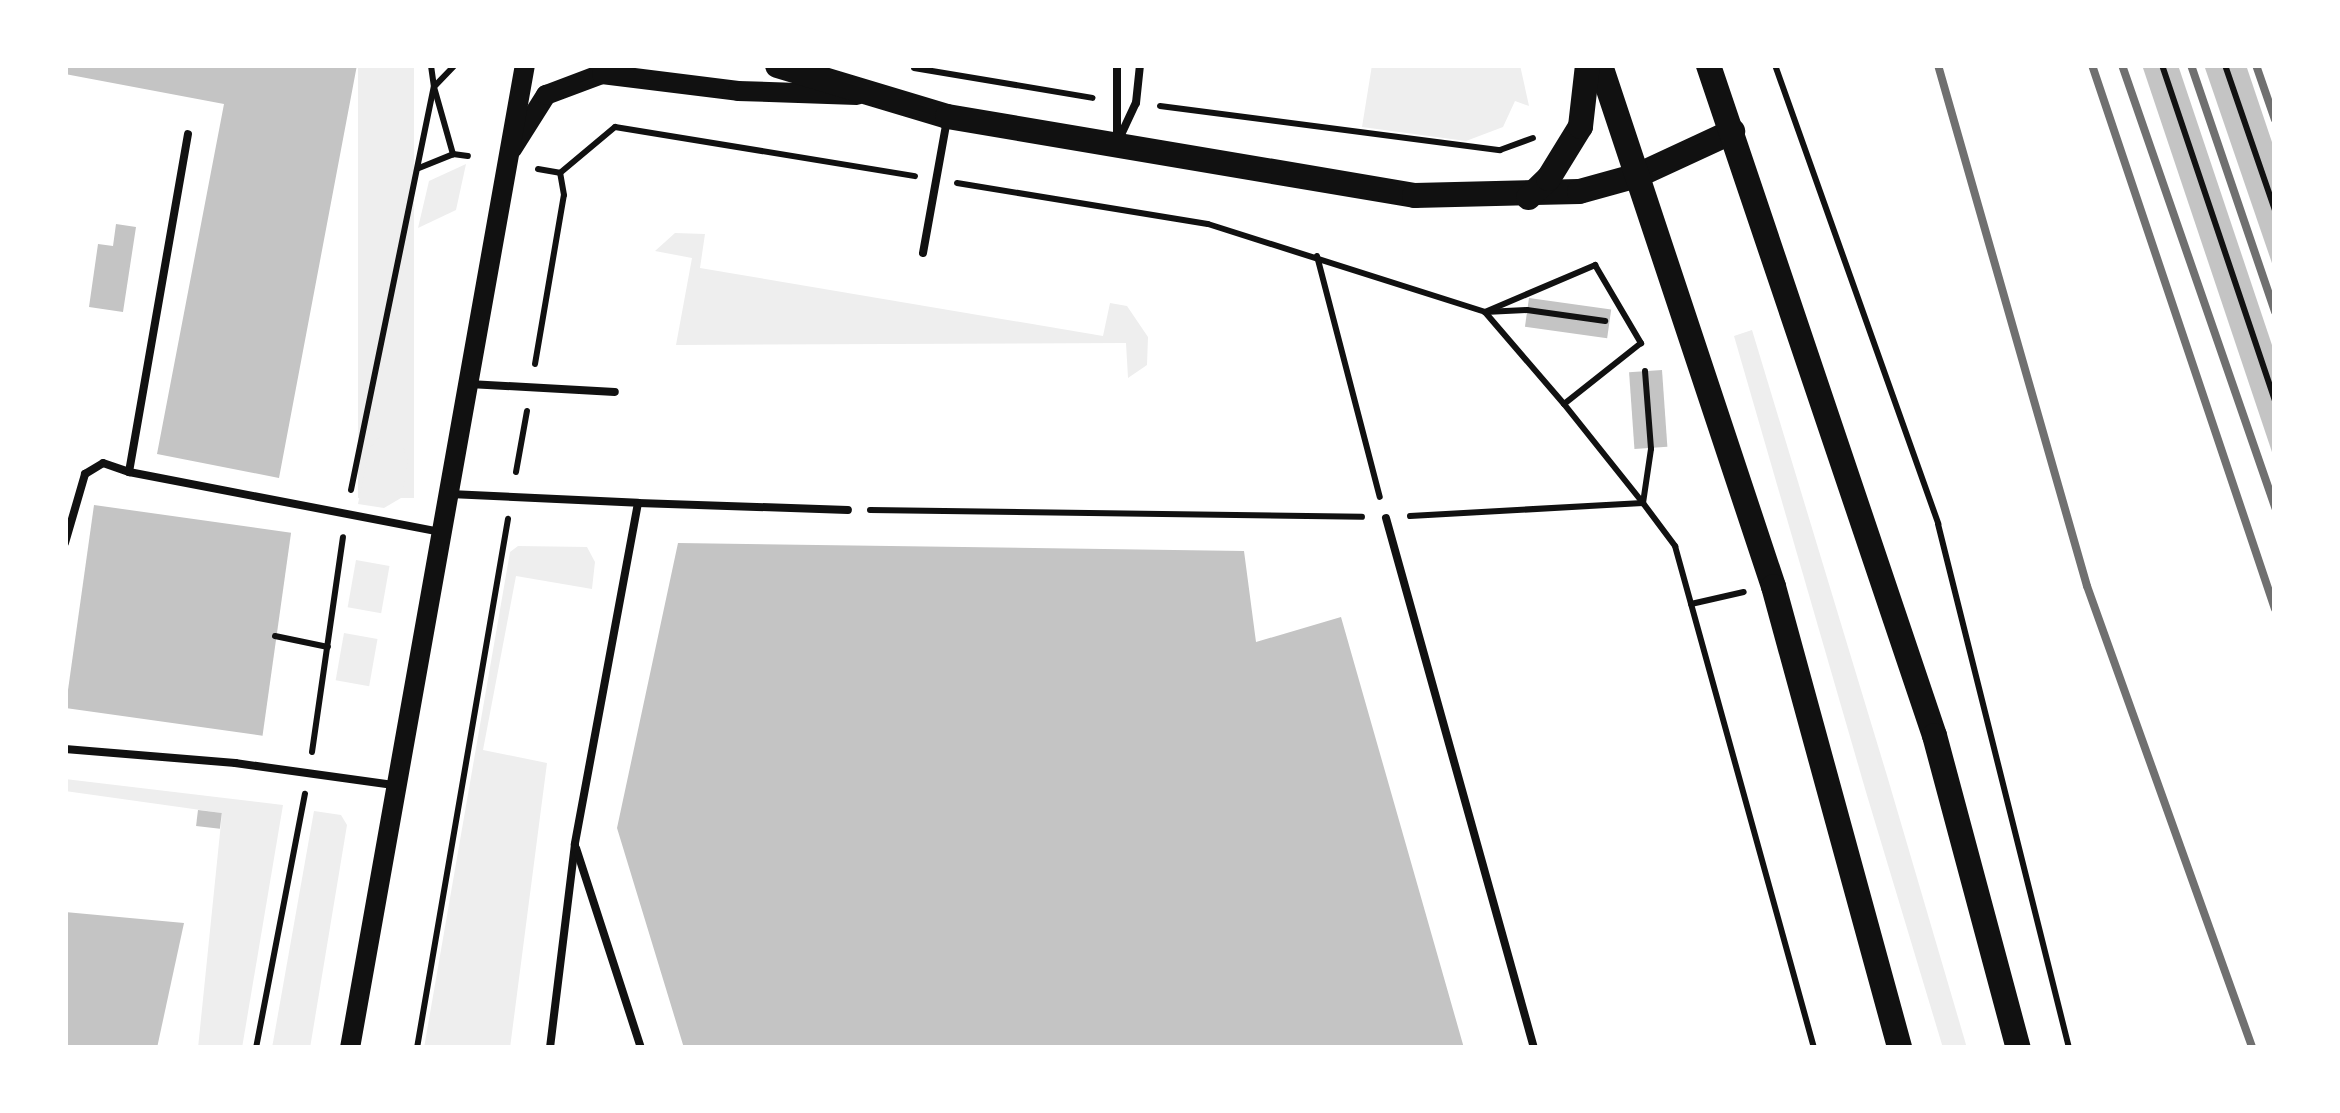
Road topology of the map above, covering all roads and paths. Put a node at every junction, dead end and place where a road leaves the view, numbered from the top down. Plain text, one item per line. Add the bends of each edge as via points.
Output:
1 (431, 65) edge
2 (455, 65) edge
3 (525, 65) edge
4 (778, 65) edge
5 (898, 65) edge
6 (1117, 65) edge
7 (1140, 65) edge
8 (1588, 65) edge
9 (1600, 65) edge
10 (1708, 65) edge
11 (1775, 65) edge
12 (2162, 65) edge
13 (2225, 65) edge
14 (434, 87) junction
15 (864, 95) junction
16 (1113, 101) junction
17 (1136, 103) junction
18 (947, 116) junction
19 (1732, 131) junction
20 (1542, 133) dead end
21 (188, 134) dead end
22 (1117, 143) junction
23 (453, 154) junction
24 (468, 156) dead end
25 (503, 164) junction
26 (418, 168) junction
27 (536, 169) dead end
28 (560, 173) junction
29 (1637, 175) junction
30 (936, 179) junction
31 (1528, 197) junction
32 (2275, 210) edge
33 (923, 254) dead end
34 (1317, 256) junction
35 (1485, 312) junction
36 (1605, 320) dead end
37 (1645, 371) dead end
38 (464, 384) junction
39 (531, 388) junction
40 (615, 392) dead end
41 (2275, 400) edge
42 (1564, 404) junction
43 (129, 472) junction
44 (447, 494) junction
45 (512, 497) junction
46 (638, 502) junction
47 (1643, 502) junction
48 (848, 510) joint
49 (346, 516) junction
50 (1386, 518) junction
51 (441, 532) junction
52 (65, 542) edge
53 (1773, 586) junction
54 (1692, 604) junction
55 (276, 636) dead end
56 (328, 647) junction
57 (65, 749) edge
58 (308, 773) junction
59 (398, 786) junction
60 (575, 844) junction
61 (256, 1048) edge
62 (350, 1048) edge
63 (417, 1048) edge
64 (550, 1048) edge
65 (641, 1048) edge
66 (1534, 1048) edge
67 (1814, 1048) edge
68 (1899, 1048) edge
69 (2018, 1048) edge
70 (2070, 1048) edge

1 - 14 path
2 - 14 path
3 - 25 main road
4 - 15 main road
5 - 16 path
6 - 16 lane
7 - 17 lane
8 - 31 main road via 1580,126
9 - 29 main road
10 - 19 main road
11 - 70 path via 1938,524
12 - 41 path
13 - 32 path
14 - 23 path
14 - 26 path
15 - 18 main road
15 - 25 main road via 738,91 602,74 546,95
16 - 22 lane
17 - 20 path via 1500,150
17 - 22 lane
18 - 22 main road
18 - 30 lane
19 - 29 main road
19 - 69 main road via 1934,735
21 - 43 lane
22 - 31 main road via 1414,194
23 - 24 path
23 - 26 path
25 - 38 main road
26 - 49 path
27 - 28 path
28 - 30 path via 615,128
28 - 39 path via 564,194
29 - 31 main road
29 - 53 main road
30 - 33 lane
30 - 34 path via 1208,224
34 - 35 path
34 - 50 path
35 - 36 path
35 - 42 path
35 - 42 path via 1595,265 1641,343
37 - 47 path via 1652,448
38 - 39 lane
38 - 44 main road
39 - 40 lane
39 - 45 path
42 - 47 path
43 - 49 lane
43 - 52 lane via 102,463 85,474
44 - 45 lane
44 - 51 main road
45 - 46 lane
45 - 63 path
46 - 48 lane
46 - 60 lane
47 - 50 path
47 - 54 path via 1675,546
48 - 50 path
49 - 51 lane
49 - 56 path
50 - 66 lane
51 - 59 main road
53 - 54 path
53 - 68 main road
54 - 67 path
55 - 56 path
56 - 58 path
57 - 58 lane
58 - 59 lane
58 - 61 path
59 - 62 main road
60 - 64 lane
60 - 65 lane

